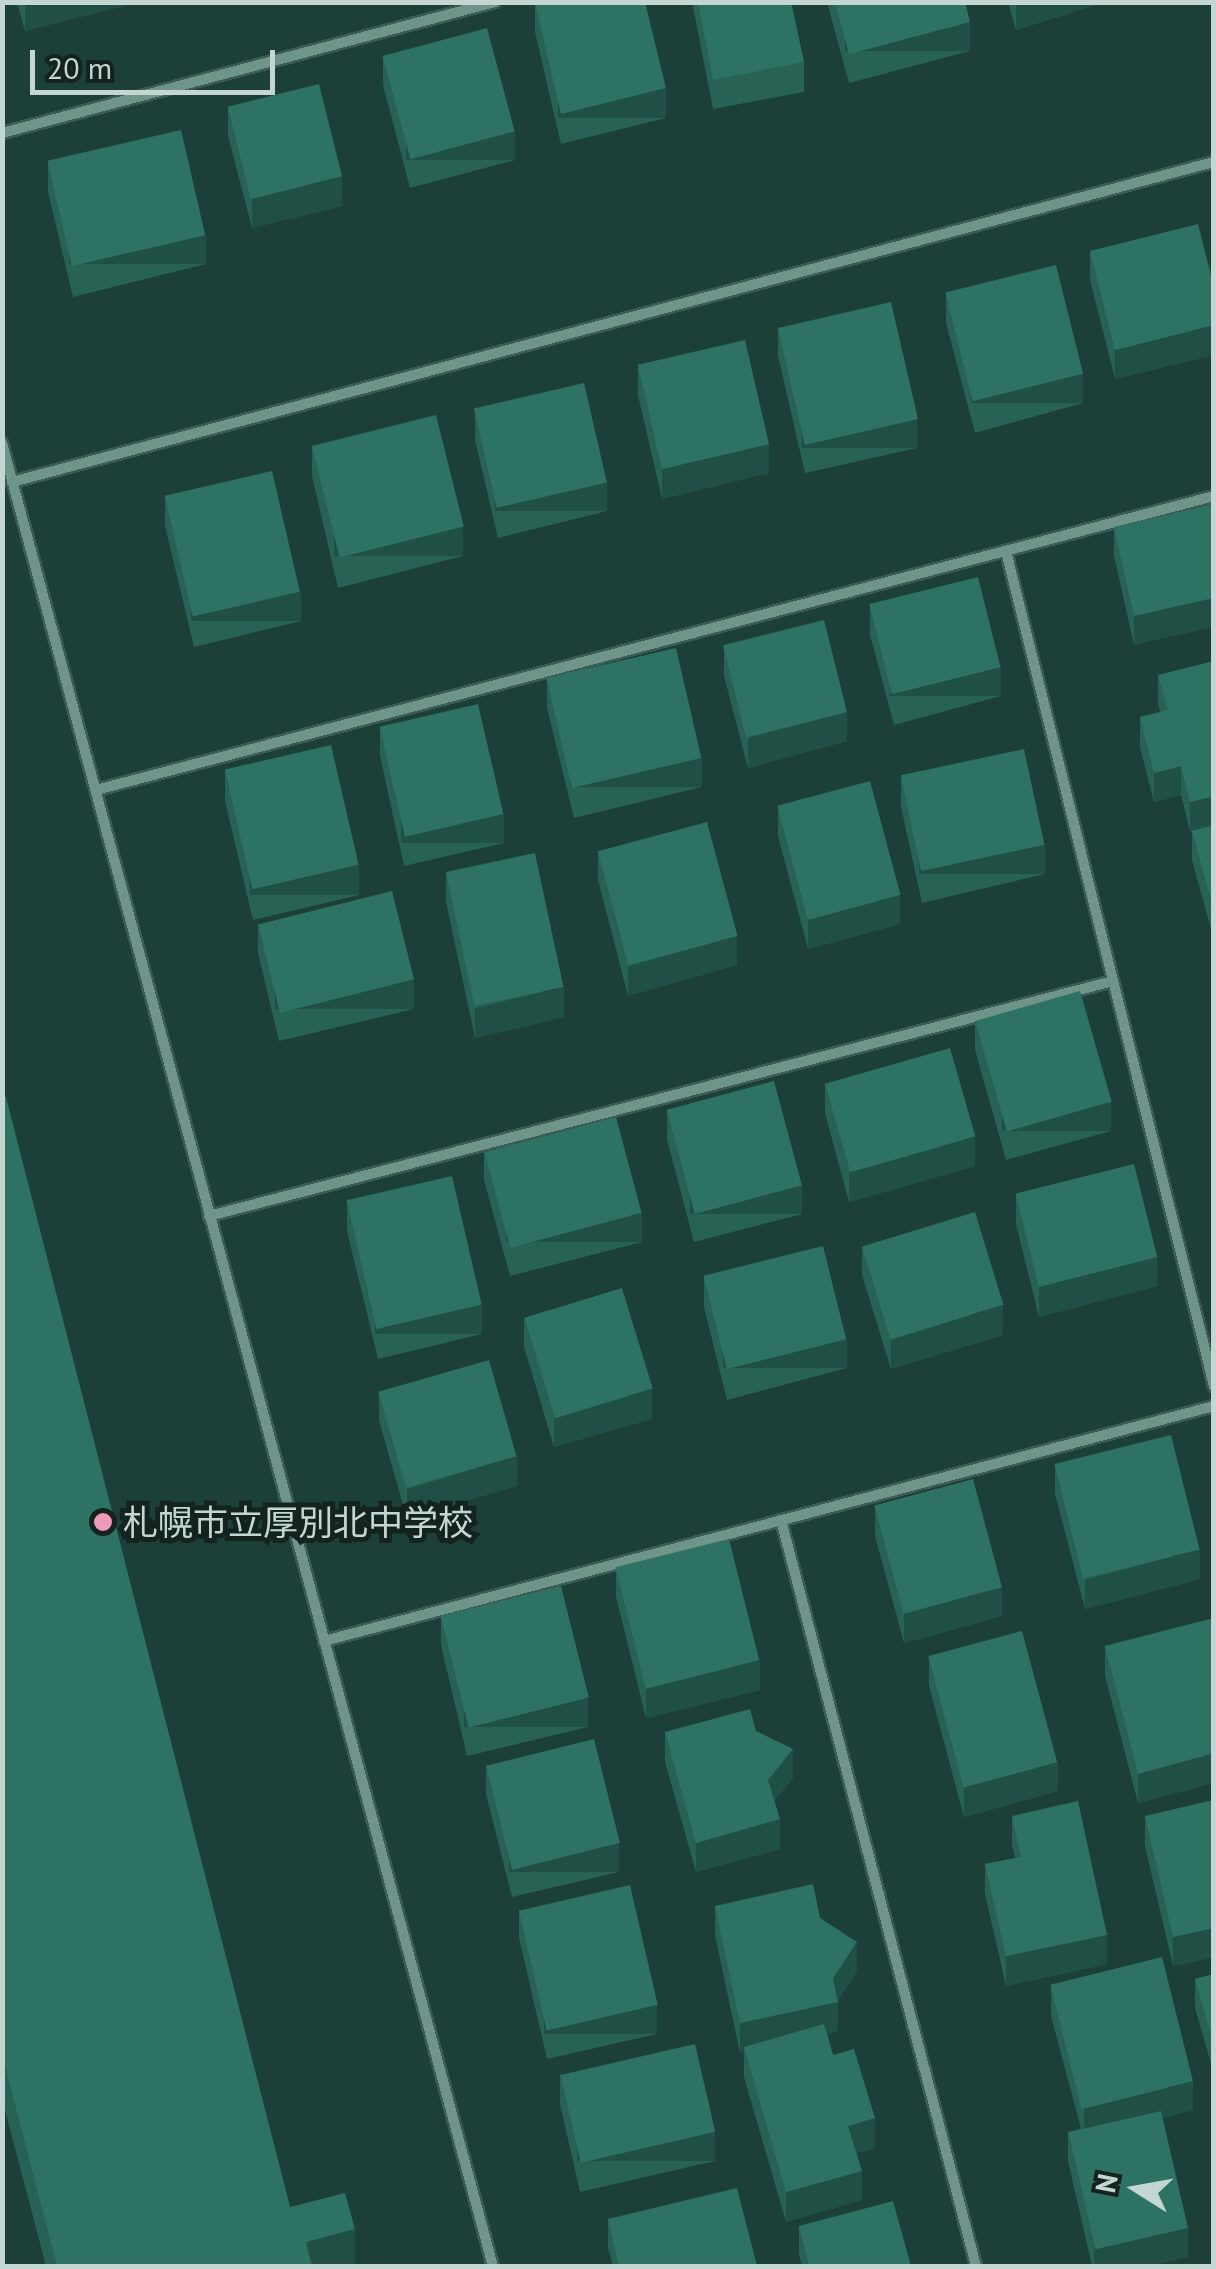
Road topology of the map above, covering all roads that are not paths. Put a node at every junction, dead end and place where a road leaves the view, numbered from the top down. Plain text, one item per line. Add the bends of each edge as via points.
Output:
1 (495, 2) edge
2 (2, 132) edge
3 (1214, 162) edge
4 (2, 443) edge
5 (12, 482) junction
6 (1214, 496) edge
7 (1006, 551) junction
8 (96, 790) junction
9 (1113, 981) junction
10 (209, 1216) junction
11 (1214, 1386) edge
12 (1214, 1406) edge
13 (782, 1520) junction
14 (324, 1640) junction
15 (493, 2266) edge
16 (976, 2266) edge

1 - 2 street
3 - 5 street
4 - 5 street
5 - 8 street
6 - 7 street
7 - 8 street
7 - 9 street
8 - 10 street
9 - 10 street
9 - 11 street
10 - 14 street
12 - 13 street
13 - 14 street
13 - 16 street
14 - 15 street

